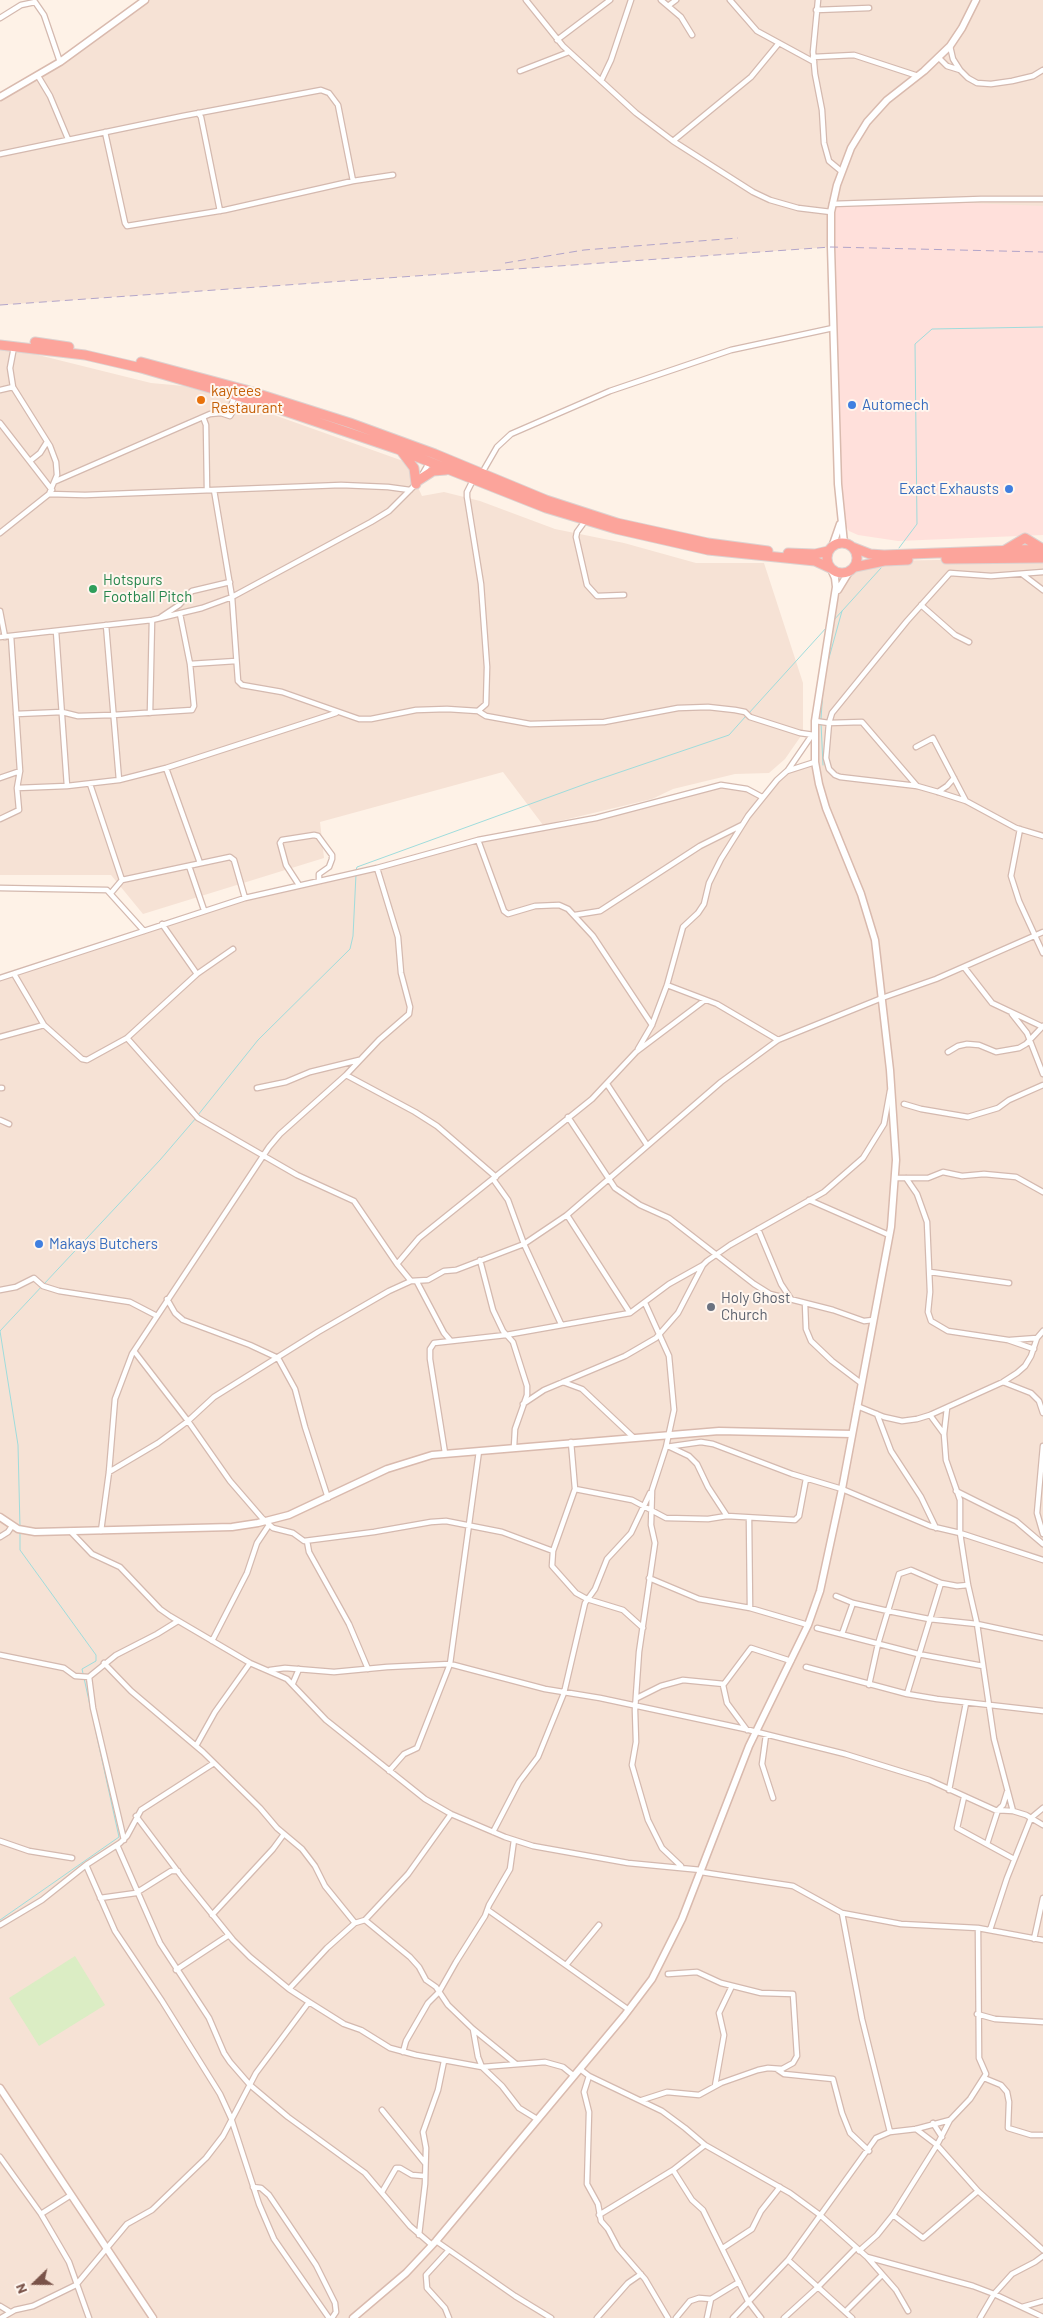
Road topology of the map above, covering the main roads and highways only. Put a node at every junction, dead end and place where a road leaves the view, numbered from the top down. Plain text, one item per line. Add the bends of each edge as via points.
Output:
1 (0, 339) edge
2 (0, 345) edge
3 (240, 393) junction
4 (398, 449) junction
5 (432, 458) junction
6 (454, 472) junction
7 (848, 545) junction
8 (830, 549) junction
9 (1043, 549) edge
10 (1043, 558) edge
11 (830, 568) junction
12 (852, 570) junction

1 - 3 highway via 86,350
2 - 3 highway via 85,355
3 - 4 highway
3 - 5 highway via 350,423
4 - 5 highway
4 - 6 highway via 411,462 416,474 415,485 437,470
5 - 6 highway
5 - 8 highway via 482,473 585,513 673,536 779,552 815,554
6 - 11 highway via 585,521 708,550 815,561
7 - 8 highway
7 - 9 highway via 870,554 884,555
7 - 12 highway via 857,556
8 - 11 highway via 827,560
10 - 12 highway via 901,560
11 - 12 highway via 839,574

